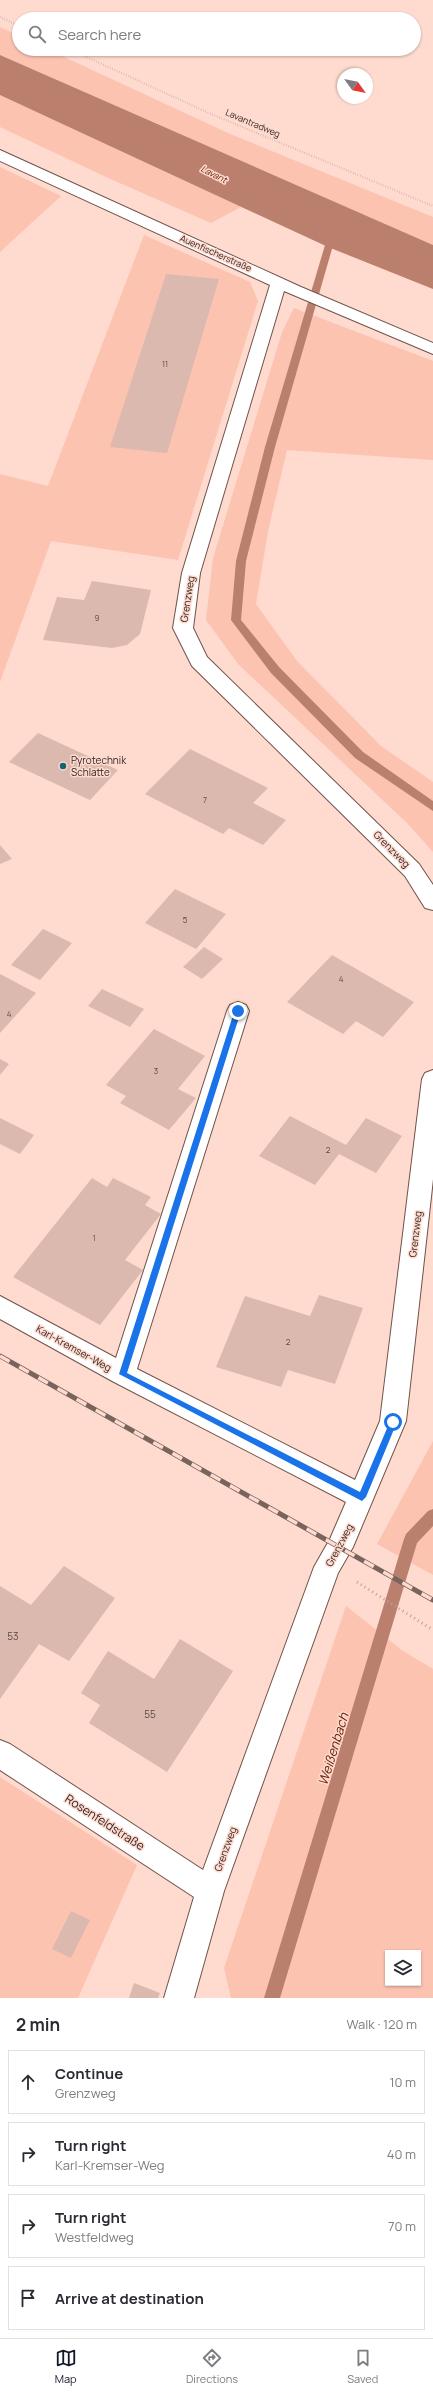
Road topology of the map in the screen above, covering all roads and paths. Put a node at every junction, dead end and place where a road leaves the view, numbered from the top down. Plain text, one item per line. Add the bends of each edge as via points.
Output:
1 (0, 17) edge
2 (12, 23) edge
3 (85, 56) edge
4 (0, 155) edge
5 (433, 206) edge
6 (279, 282) junction
7 (433, 349) edge
8 (433, 902) edge
9 (238, 1011) dead end
10 (433, 1079) edge
11 (0, 1307) edge
12 (122, 1374) junction
13 (362, 1497) junction
14 (356, 1581) dead end
15 (433, 1630) edge
16 (0, 1754) edge
17 (210, 1891) junction
18 (179, 1998) edge

1 - 2 path
3 - 5 path, Lavantradweg via 211,114
4 - 6 street, Auenfischerstraße
6 - 7 street, Auenfischerstraße
6 - 8 street, Grenzweg via 191,573 183,628 199,662 412,870
9 - 12 street
10 - 13 street, Grenzweg via 393,1422
11 - 12 street, Karl-Kremser-Weg
12 - 13 street, Karl-Kremser-Weg
13 - 17 street, Grenzweg via 340,1547 327,1567
14 - 15 path
16 - 17 street, Rosenfeldstraße
17 - 18 street, Grenzweg

